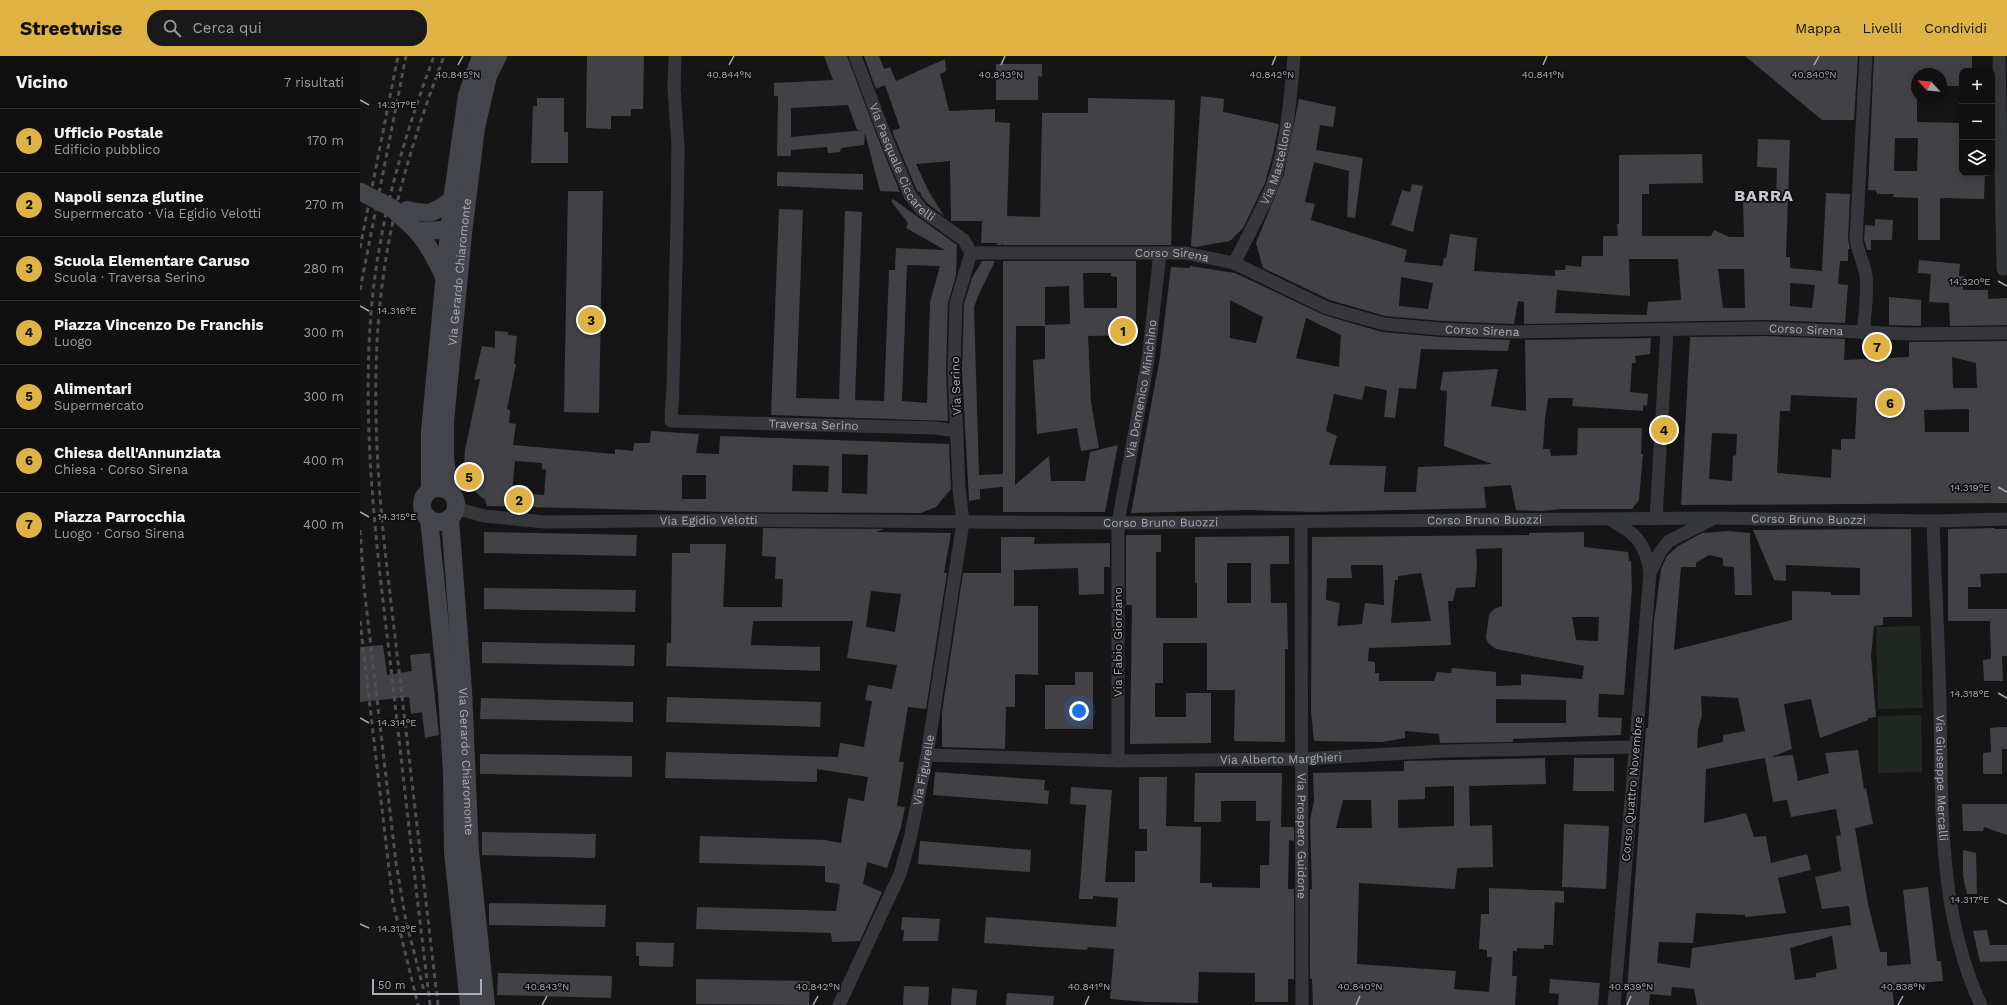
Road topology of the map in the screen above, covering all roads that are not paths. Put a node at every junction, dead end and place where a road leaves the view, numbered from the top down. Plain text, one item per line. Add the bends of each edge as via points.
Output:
1 (481, 56) edge
2 (498, 56) edge
3 (675, 56) edge
4 (855, 56) edge
5 (1294, 56) edge
6 (1866, 56) edge
7 (1999, 56) edge
8 (361, 192) edge
9 (452, 200) junction
10 (409, 217) junction
11 (451, 232) junction
12 (971, 253) junction
13 (1160, 253) junction
14 (1234, 263) junction
15 (2003, 268) dead end
16 (446, 279) junction
17 (1667, 330) junction
18 (1863, 333) junction
19 (2007, 333) edge
20 (957, 431) junction
21 (430, 490) junction
22 (449, 491) junction
23 (453, 513) junction
24 (1715, 518) junction
25 (429, 519) junction
26 (1608, 519) junction
27 (1656, 519) junction
28 (2007, 519) edge
29 (1933, 521) junction
30 (963, 522) junction
31 (1118, 523) junction
32 (1301, 523) junction
33 (1650, 573) junction
34 (1635, 747) junction
35 (927, 755) junction
36 (1301, 759) junction
37 (1118, 761) junction
38 (469, 1005) edge
39 (486, 1005) edge
40 (839, 1005) edge
41 (1302, 1005) edge
42 (1614, 1005) edge
43 (1981, 1005) edge

1 - 9 street, Via Gerardo Chiaromonte via 467,95
2 - 11 street, Via Gerardo Chiaromonte via 488,76
3 - 20 street, Traversa Serino via 674,88 678,147 671,421
4 - 12 street, Via Pasquale Ciccarelli via 910,195 922,210 964,240
5 - 14 street, Via Mastellone via 1279,164 1272,186
6 - 18 street via 1856,239 1866,277
7 - 15 street
8 - 10 street, bridge
9 - 10 street via 432,213
9 - 11 street, Via Gerardo Chiaromonte
10 - 11 street
10 - 16 street
11 - 16 street, Via Gerardo Chiaromonte
11 - 22 street, Via Gerardo Chiaromonte via 444,457
12 - 13 street, Corso Sirena
12 - 20 street, Via Serino via 956,303 954,369
13 - 14 street, Corso Sirena via 1185,253
13 - 31 street, Via Domenico Minichino via 1148,360
14 - 17 street, Corso Sirena via 1327,308 1384,324 1512,332
16 - 21 street, Via Gerardo Chiaromonte via 430,431
17 - 18 street, Corso Sirena via 1763,328
17 - 27 street
18 - 19 street, Corso Sirena
20 - 30 street, Via Serino
21 - 22 street via 443,488
21 - 25 street via 423,498 422,504
22 - 23 street via 455,498
23 - 25 street via 437,522
23 - 30 street, Via Egidio Velotti via 545,522
23 - 39 street, Via Gerardo Chiaromonte via 470,852
24 - 27 street, Corso Bruno Buozzi
24 - 29 street, Corso Bruno Buozzi
24 - 33 street, Corso Quattro Novembre via 1669,541 1660,552
25 - 38 street, Via Gerardo Chiaromonte via 447,693 452,772 453,852
26 - 27 street, Corso Bruno Buozzi
26 - 32 street, Corso Bruno Buozzi
26 - 33 street, Corso Quattro Novembre via 1628,529 1640,541 1648,557
28 - 29 street, Corso Bruno Buozzi
29 - 43 street, Via Giuseppe Mercalli via 1944,854 1954,918 1967,971
30 - 31 street, Corso Bruno Buozzi
30 - 35 street, Via Figurelle
31 - 32 street, Corso Bruno Buozzi
31 - 37 street, Via Fabio Giordano
32 - 36 street, Via Prospero Guidone
33 - 34 street, Corso Quattro Novembre
34 - 36 street, Via Alberto Marghieri via 1444,751
34 - 42 street, Corso Quattro Novembre
35 - 37 street, Via Alberto Marghieri
35 - 40 street, Via Figurelle via 910,839 900,874
36 - 37 street, Via Alberto Marghieri
36 - 41 street, Via Prospero Guidone

